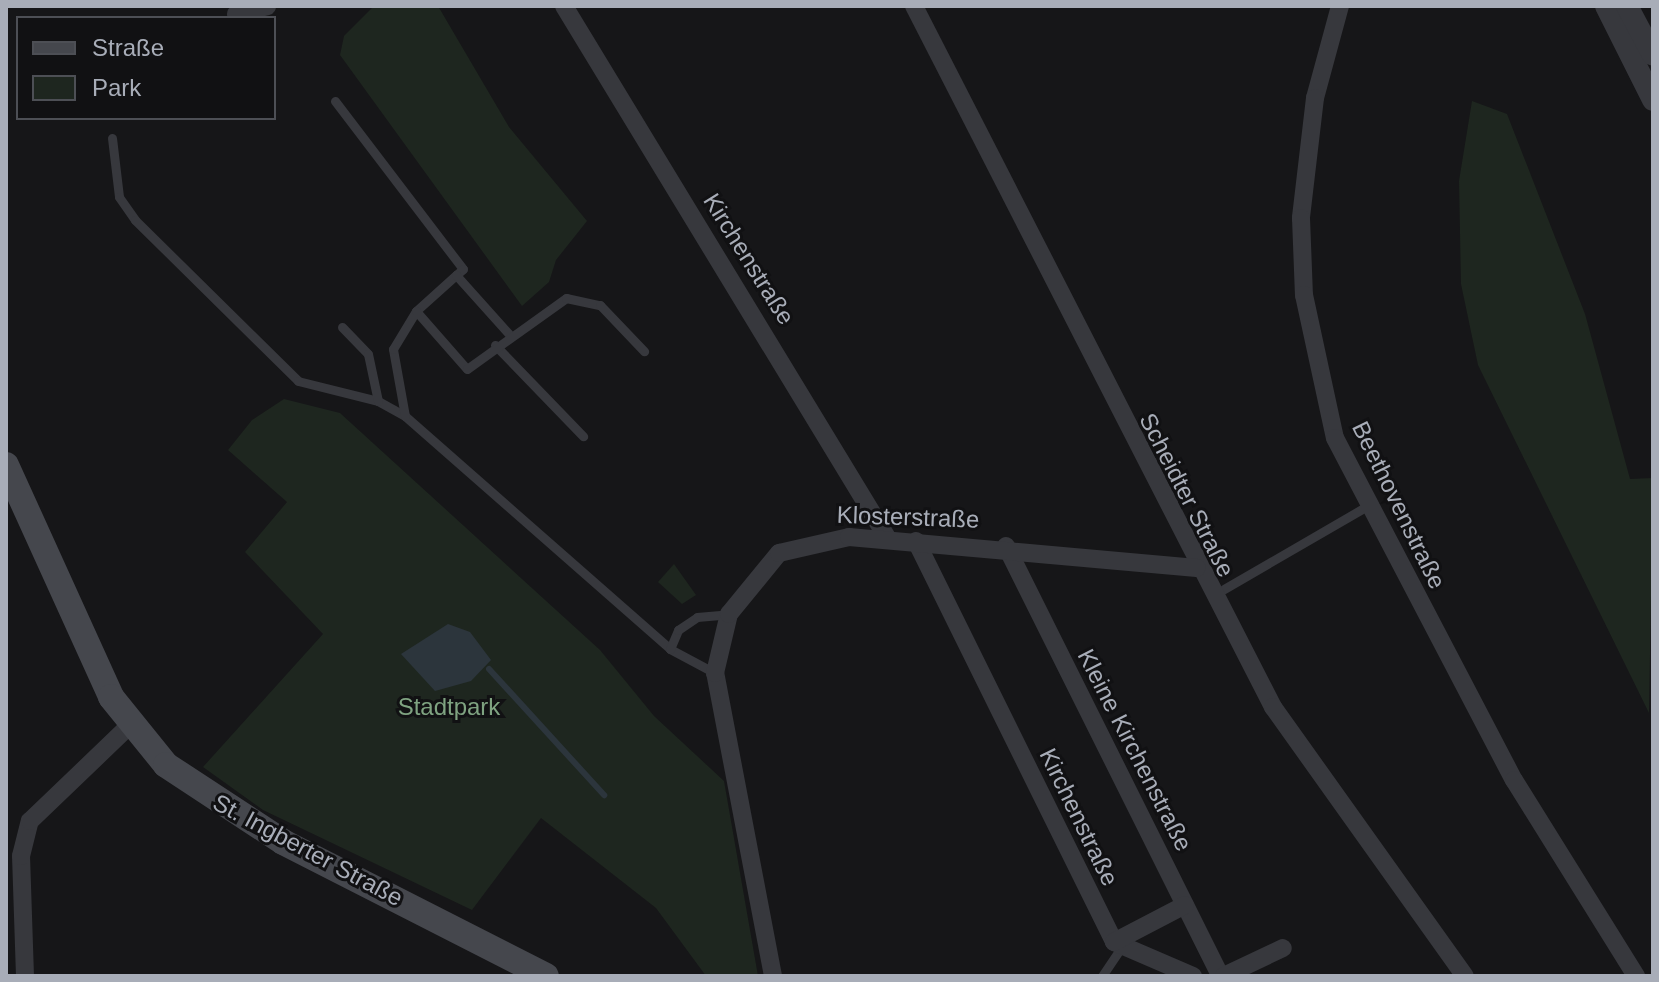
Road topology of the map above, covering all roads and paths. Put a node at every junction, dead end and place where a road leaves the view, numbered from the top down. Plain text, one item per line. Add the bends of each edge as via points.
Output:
1 (267, 6) edge
2 (564, 6) edge
3 (914, 6) edge
4 (1340, 6) edge
5 (1606, 6) edge
6 (1627, 6) edge
7 (236, 14) dead end
8 (1653, 55) edge
9 (1653, 100) edge
10 (335, 101) dead end
11 (112, 138) dead end
12 (456, 275) junction
13 (416, 311) junction
14 (342, 327) dead end
15 (509, 334) junction
16 (495, 345) junction
17 (644, 351) dead end
18 (378, 401) junction
19 (405, 416) junction
20 (583, 436) dead end
21 (6, 465) edge
22 (1369, 505) junction
23 (888, 539) junction
24 (916, 541) junction
25 (1006, 546) junction
26 (1197, 568) junction
27 (1224, 589) dead end
28 (729, 614) junction
29 (670, 649) junction
30 (715, 673) junction
31 (128, 727) junction
32 (1185, 905) junction
33 (1118, 945) junction
34 (1283, 948) dead end
35 (25, 976) edge
36 (546, 976) edge
37 (773, 976) edge
38 (1102, 976) edge
39 (1193, 976) edge
40 (1222, 976) edge
41 (1465, 976) edge
42 (1636, 976) edge

1 - 7 street
2 - 23 street, Kirchenstraße
3 - 26 street, Scheidter Straße
4 - 22 street, Beethovenstraße via 1307,144 1304,295 1335,438
5 - 9 street
6 - 8 street
10 - 12 lane via 463,269
11 - 18 lane via 119,197 135,220 282,367 315,389
12 - 13 lane
12 - 15 lane
13 - 16 lane via 467,369
13 - 19 lane via 393,349
14 - 18 lane via 368,354
15 - 16 lane
15 - 17 lane via 552,302 587,297
16 - 20 lane
18 - 19 lane
19 - 29 lane
21 - 31 main road, St. Ingberter Straße
22 - 27 lane
22 - 42 street, Beethovenstraße via 1514,780
23 - 24 street, Klosterstraße
23 - 28 street, Klosterstraße via 823,538 779,553
24 - 25 street, Klosterstraße
24 - 33 street, Kirchenstraße
25 - 26 street, Klosterstraße
25 - 32 street, Kleine Kirchenstraße
26 - 41 street, Scheidter Straße via 1331,797
28 - 29 lane via 697,617 678,630
28 - 30 street, Klosterstraße
29 - 30 lane
30 - 37 street, Klosterstraße
31 - 35 street via 30,821 21,856
31 - 36 main road, St. Ingberter Straße via 166,765 240,817
32 - 33 street
32 - 40 street, Kleine Kirchenstraße
33 - 38 lane
33 - 39 street
34 - 40 street

